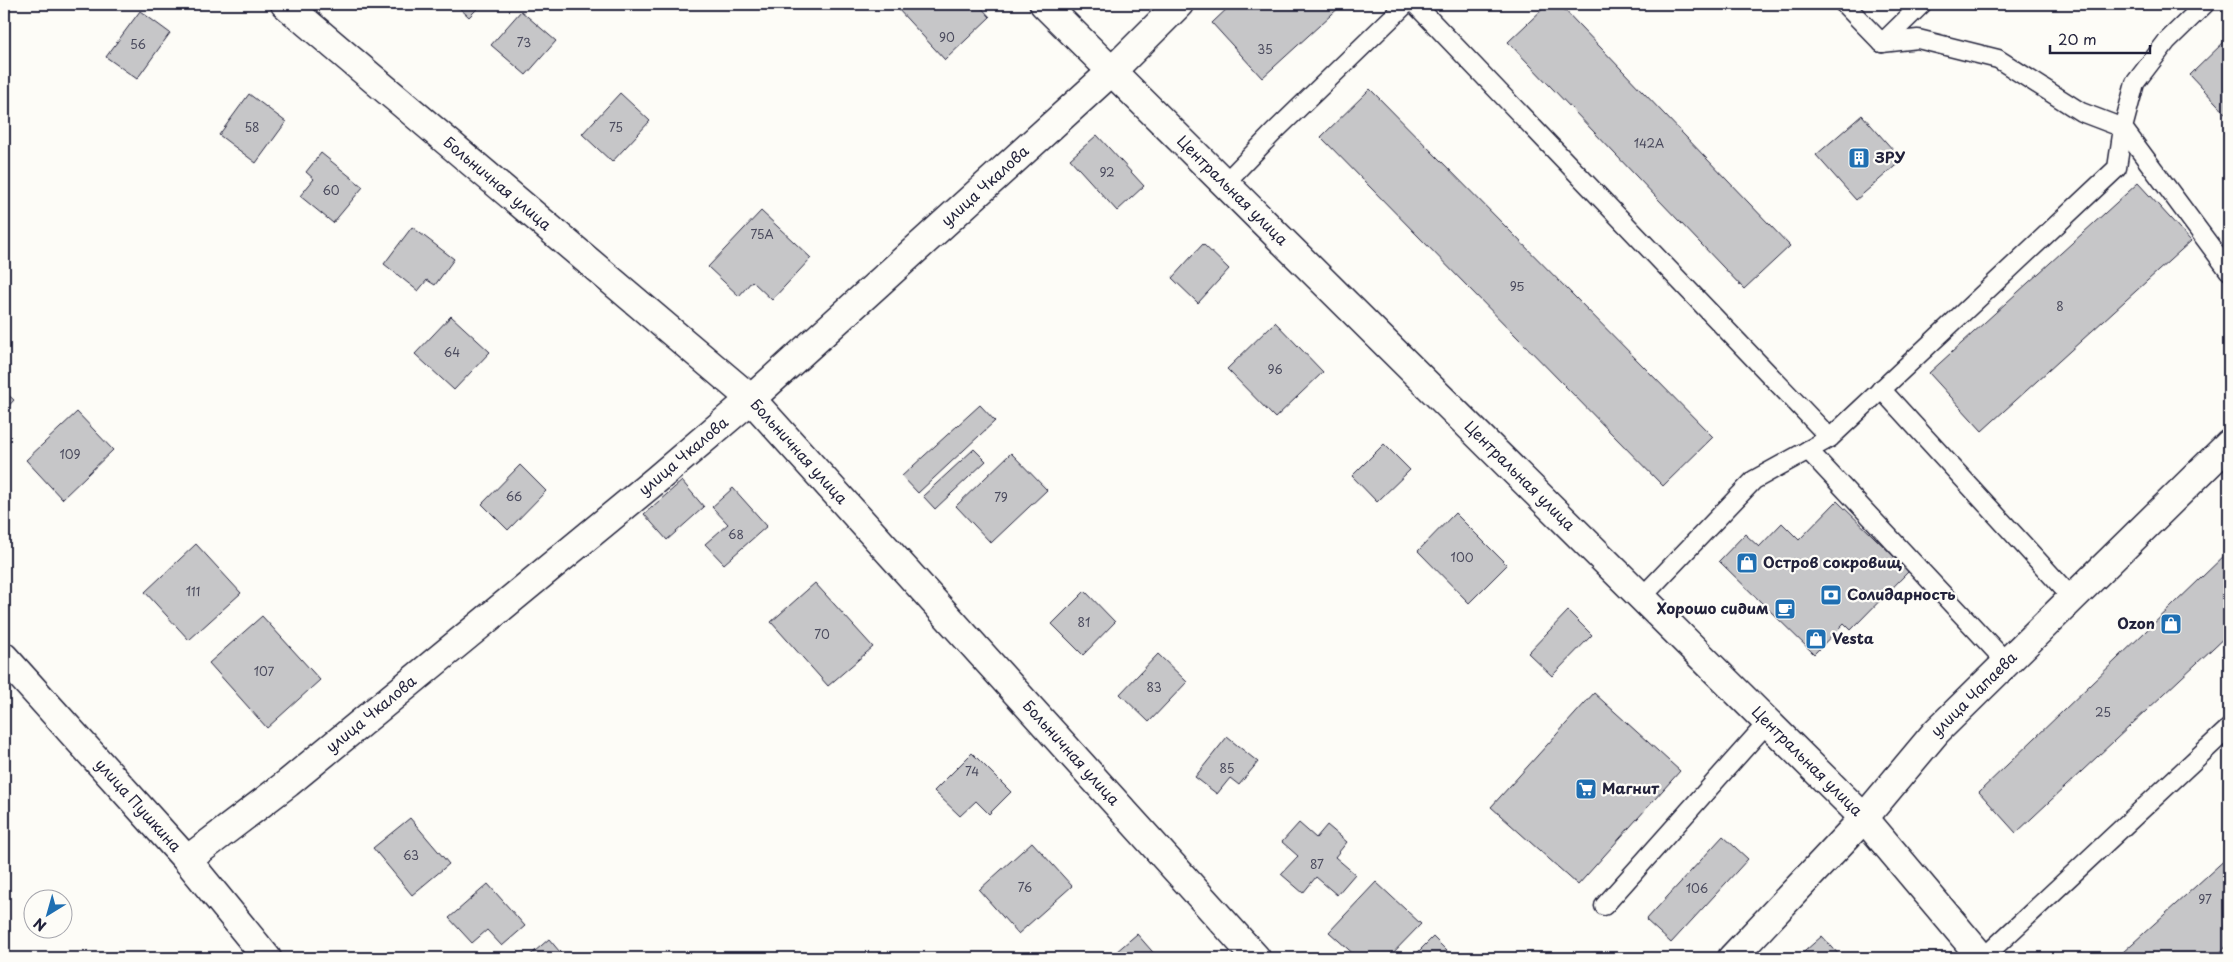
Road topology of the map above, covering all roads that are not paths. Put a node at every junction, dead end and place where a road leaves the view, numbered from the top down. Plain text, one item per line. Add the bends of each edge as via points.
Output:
1 (285, 4) edge
2 (1044, 4) edge
3 (1179, 4) edge
4 (1406, 4) edge
5 (1415, 4) edge
6 (1844, 4) edge
7 (1922, 4) edge
8 (2205, 4) edge
9 (1882, 43) junction
10 (1111, 72) junction
11 (2122, 128) junction
12 (1224, 184) junction
13 (2229, 271) edge
14 (1880, 389) junction
15 (751, 399) junction
16 (1830, 438) junction
17 (1808, 450) junction
18 (2226, 456) edge
19 (1642, 597) junction
20 (2073, 599) junction
21 (4, 657) edge
22 (2007, 663) junction
23 (1768, 722) junction
24 (2229, 728) edge
25 (1864, 818) junction
26 (187, 860) junction
27 (1604, 906) dead end
28 (267, 958) edge
29 (1256, 958) edge
30 (1732, 958) edge
31 (1982, 958) edge

1 - 15 street, Больничная улица
2 - 10 street, Центральная улица
3 - 10 street, улица Чкалова
4 - 12 lane
5 - 16 lane
6 - 9 lane
7 - 9 lane
8 - 11 lane via 2167,41 2135,84
9 - 11 lane via 1918,39 1998,59 2081,112
10 - 12 street, Центральная улица
10 - 15 street, улица Чкалова
11 - 13 lane
11 - 14 lane via 2117,168
12 - 19 street, Центральная улица
14 - 16 lane
14 - 20 lane
15 - 26 street, улица Чкалова via 288,783
15 - 29 street, Больничная улица
16 - 17 lane
17 - 19 lane via 1754,480
17 - 22 lane
18 - 20 street, улица Чапаева
19 - 23 street, Центральная улица
20 - 22 street, улица Чапаева
21 - 26 street, улица Пушкина
22 - 25 street, улица Чапаева via 1936,732
23 - 25 street, Центральная улица
23 - 27 lane
24 - 31 lane
25 - 30 street, улица Чапаева
25 - 31 street, Центральная улица
26 - 28 street, улица Пушкина

